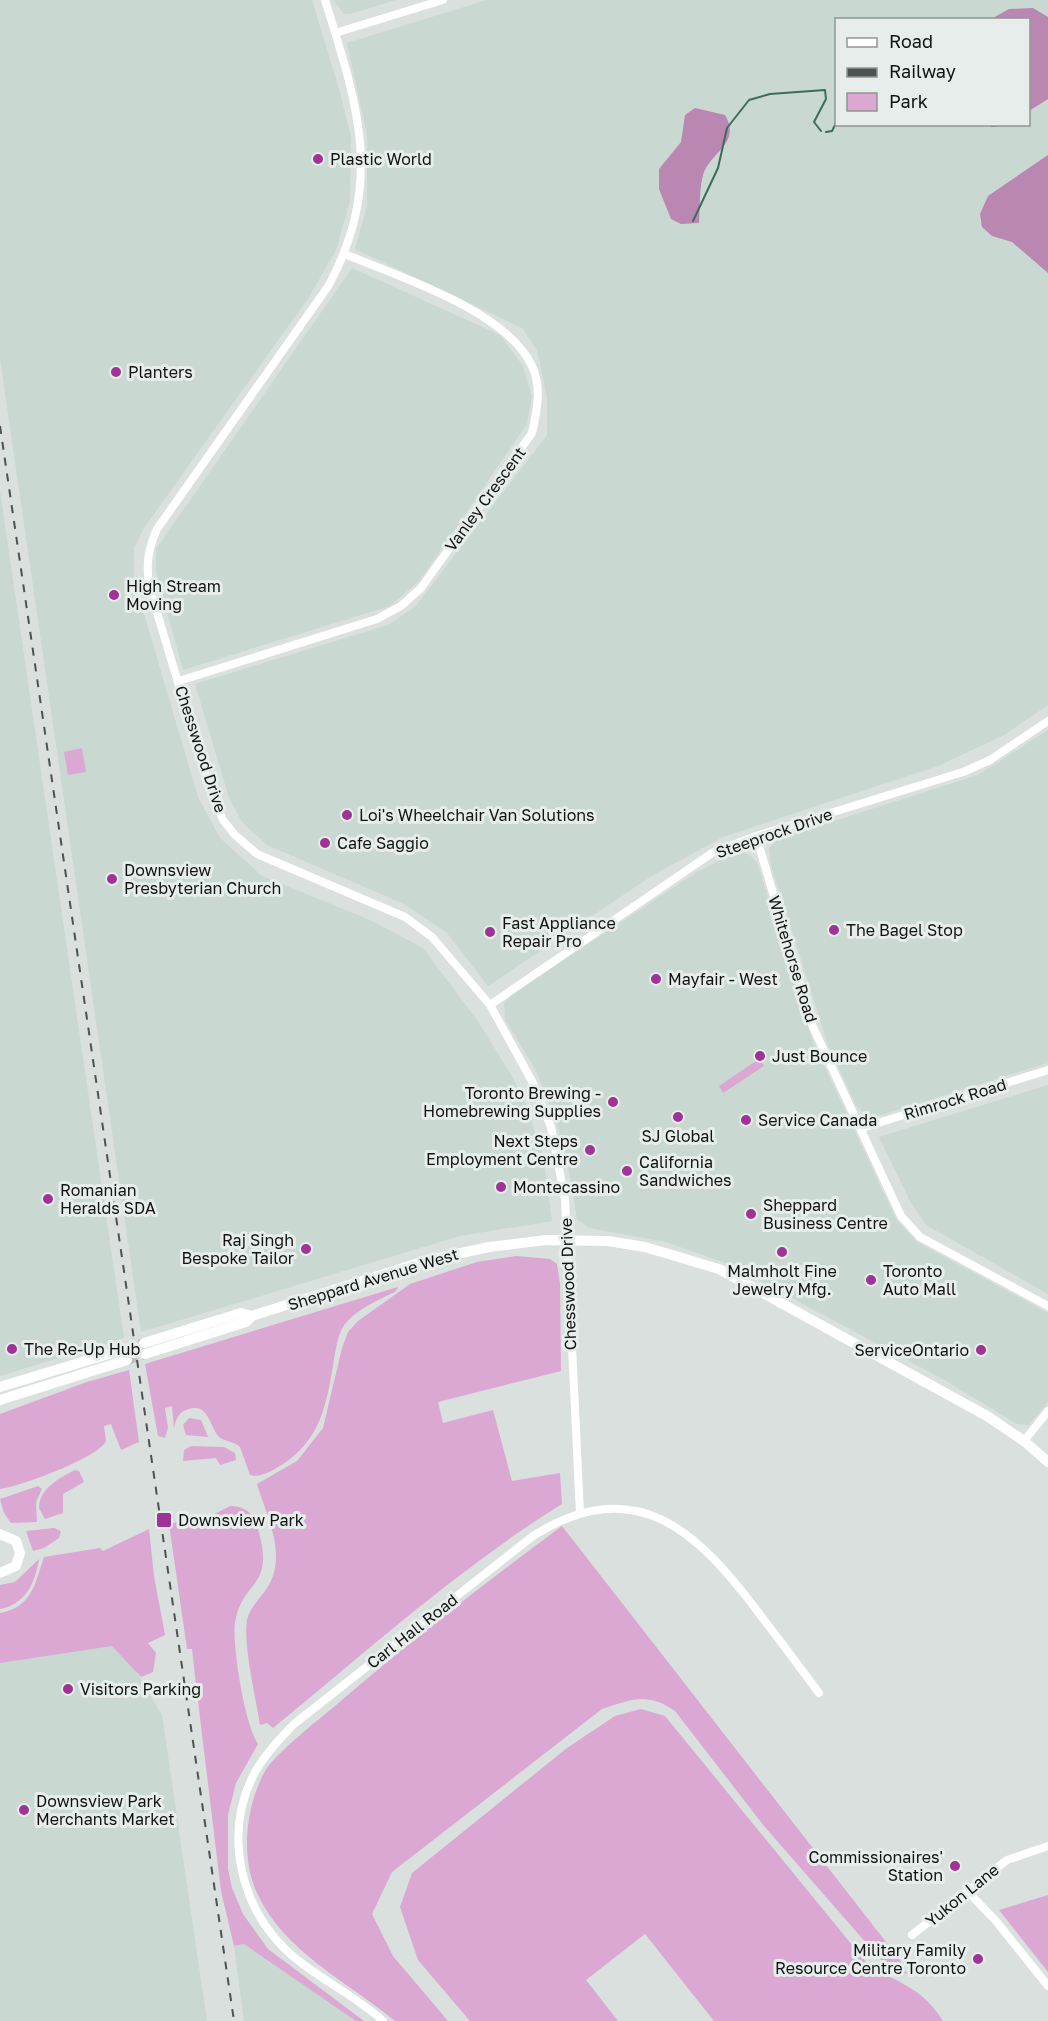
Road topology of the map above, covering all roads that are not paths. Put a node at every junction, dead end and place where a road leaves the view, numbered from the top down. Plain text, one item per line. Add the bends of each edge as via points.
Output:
1 (325, 0) edge
2 (443, 0) edge
3 (335, 33) junction
4 (345, 254) junction
5 (179, 681) junction
6 (1048, 721) edge
7 (756, 836) junction
8 (490, 1005) junction
9 (1048, 1070) edge
10 (862, 1128) junction
11 (568, 1239) junction
12 (1048, 1306) edge
13 (145, 1348) tunnel mouth
14 (0, 1387) edge
15 (0, 1400) edge
16 (1048, 1411) edge
17 (1024, 1442) junction
18 (1048, 1462) edge
19 (580, 1514) junction
20 (0, 1534) edge
21 (0, 1573) edge
22 (819, 1693) dead end
23 (1048, 1846) edge
24 (967, 1891) junction
25 (912, 1935) dead end
26 (1048, 1986) edge
27 (383, 2021) edge

1 - 3 street, Chesswood Drive
2 - 3 street
3 - 4 street, Chesswood Drive via 359,122 363,160 358,209
4 - 5 street, Chesswood Drive via 329,285 157,529 149,547 149,586
4 - 5 street, Vanley Crescent via 465,306 494,323 517,344 532,366 538,393 532,434 421,588 401,606 376,619
5 - 8 street, Chesswood Drive via 211,792 235,836 257,854 415,924 443,947
6 - 7 street, Steeprock Drive via 990,760 963,772
7 - 8 street, Steeprock Drive via 700,861
7 - 10 street, Whitehorse Road via 813,1027
8 - 11 street, Chesswood Drive via 533,1083 551,1127 561,1166
9 - 10 street, Rimrock Road
10 - 12 street, Whitehorse Road via 891,1198 912,1230
11 - 13 main road, Sheppard Avenue West via 489,1246 425,1261 252,1316 246,1322
11 - 17 main road, Sheppard Avenue West via 645,1247 719,1269 945,1391
11 - 19 street, Chesswood Drive
14 - 15 main road via 126,1354
16 - 17 street
17 - 18 main road, Sheppard Avenue West
19 - 22 street, Carl Hall Road via 636,1511 664,1519 689,1534 729,1574
19 - 27 street, Carl Hall Road via 533,1536 294,1724 262,1760 248,1787 240,1820 239,1854 256,1912 290,1953
20 - 21 main road via 16,1540 20,1553 16,1566
23 - 24 street, Yukon Lane via 1007,1860
24 - 25 street, Yukon Lane
24 - 26 street

